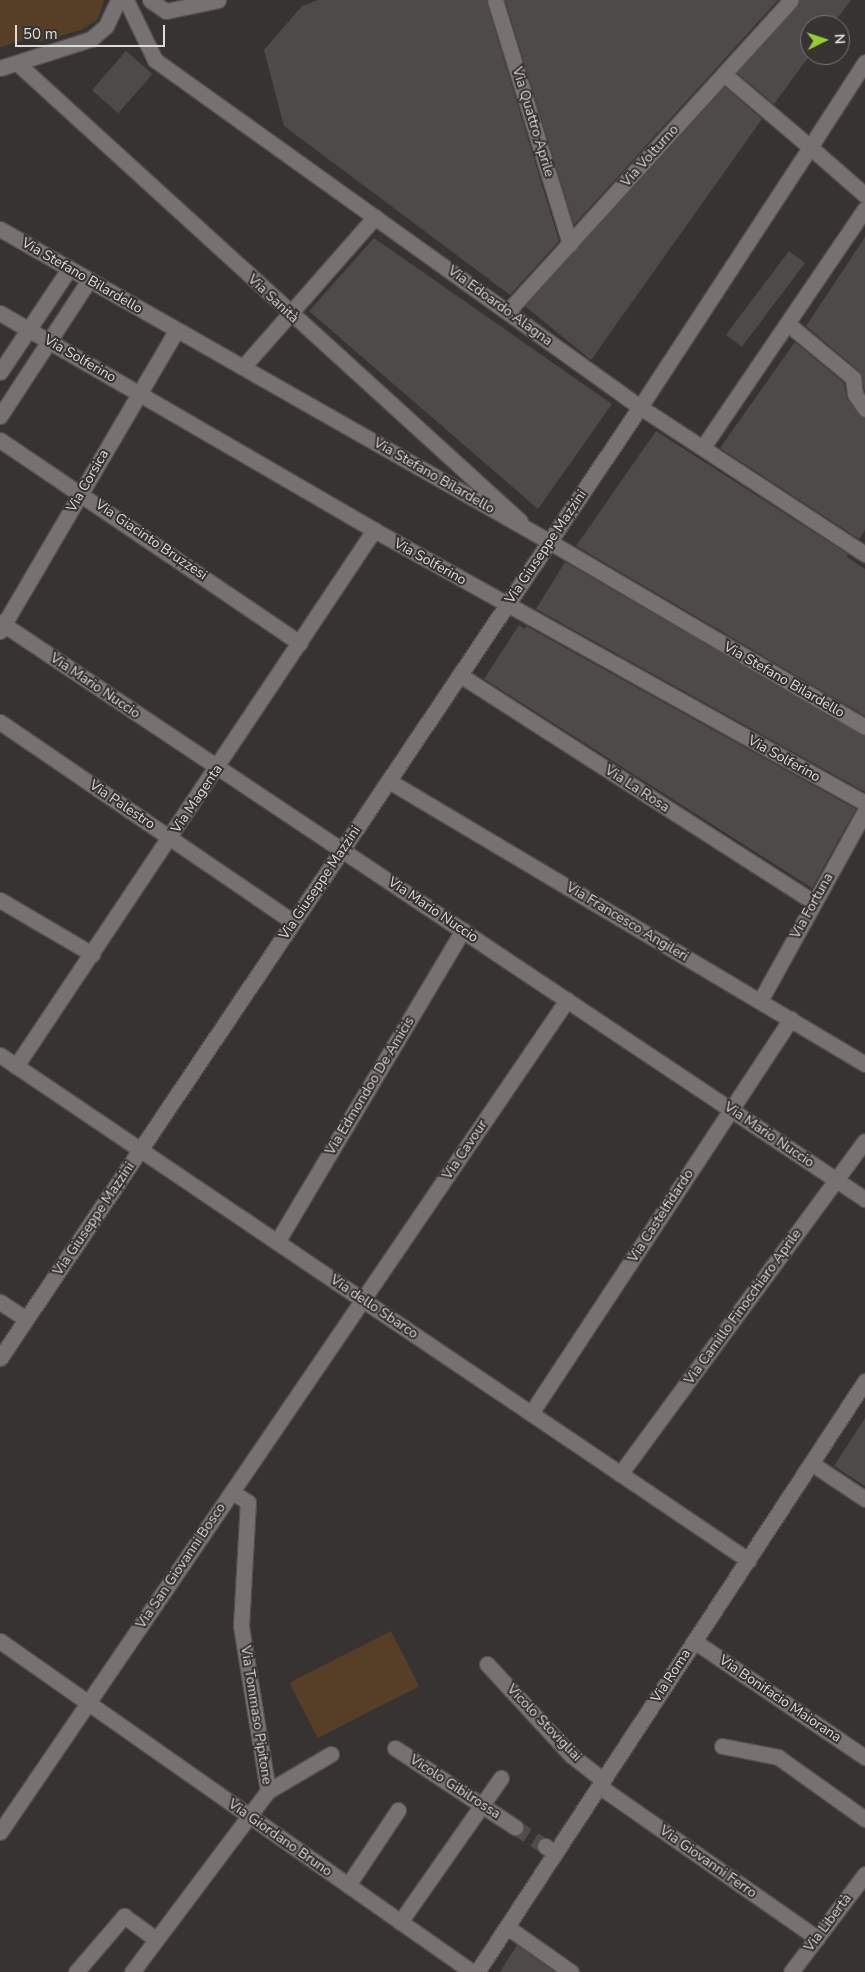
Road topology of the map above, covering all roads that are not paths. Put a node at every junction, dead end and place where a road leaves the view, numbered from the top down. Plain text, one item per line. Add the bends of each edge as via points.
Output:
1 (118, 0) edge
2 (126, 0) edge
3 (150, 0) edge
4 (218, 0) edge
5 (495, 0) edge
6 (791, 0) edge
7 (865, 62) edge
8 (17, 63) junction
9 (0, 68) edge
10 (724, 74) junction
11 (810, 147) junction
12 (865, 195) edge
13 (865, 209) edge
14 (375, 217) junction
15 (0, 230) edge
16 (570, 244) junction
17 (69, 269) junction
18 (90, 280) junction
19 (508, 311) junction
20 (0, 313) edge
21 (290, 315) junction
22 (788, 324) junction
23 (28, 330) junction
24 (176, 331) junction
25 (49, 341) junction
26 (243, 367) junction
27 (0, 372) edge
28 (139, 394) junction
29 (640, 407) junction
30 (865, 409) edge
31 (0, 416) edge
32 (0, 440) edge
33 (703, 447) junction
34 (81, 493) junction
35 (374, 530) junction
36 (532, 532) junction
37 (550, 542) junction
38 (865, 554) edge
39 (507, 605) junction
40 (1, 626) edge
41 (300, 643) junction
42 (460, 675) junction
43 (0, 722) edge
44 (865, 727) edge
45 (218, 768) junction
46 (389, 780) junction
47 (865, 803) edge
48 (865, 811) edge
49 (170, 838) junction
50 (342, 849) junction
51 (0, 900) edge
52 (814, 902) junction
53 (293, 922) junction
54 (463, 930) junction
55 (92, 954) junction
56 (567, 1000) junction
57 (760, 1001) junction
58 (791, 1019) junction
59 (0, 1054) edge
60 (865, 1064) edge
61 (16, 1066) junction
62 (731, 1110) junction
63 (865, 1141) edge
64 (141, 1150) junction
65 (836, 1180) junction
66 (865, 1199) edge
67 (277, 1242) junction
68 (363, 1300) junction
69 (0, 1302) edge
70 (26, 1319) junction
71 (0, 1358) edge
72 (865, 1381) edge
73 (531, 1413) junction
74 (811, 1463) junction
75 (620, 1474) junction
76 (232, 1492) junction
77 (865, 1499) edge
78 (748, 1560) junction
79 (0, 1641) edge
80 (694, 1641) junction
81 (487, 1664) dead end
82 (88, 1703) junction
83 (722, 1746) dead end
84 (395, 1748) dead end
85 (331, 1754) dead end
86 (865, 1757) edge
87 (501, 1778) dead end
88 (601, 1783) junction
89 (268, 1791) junction
90 (482, 1805) junction
91 (398, 1810) dead end
92 (250, 1818) junction
93 (865, 1819) edge
94 (515, 1827) tunnel mouth
95 (0, 1832) edge
96 (865, 1874) edge
97 (348, 1885) junction
98 (400, 1922) junction
99 (507, 1927) junction
100 (817, 1938) junction
101 (156, 1939) junction
102 (76, 1972) edge
103 (132, 1972) edge
104 (472, 1972) edge
105 (477, 1972) edge
106 (571, 1972) edge
107 (791, 1972) edge

1 - 8 street via 106,26 91,39
2 - 14 street, Via Edoardo Alagna via 155,60
3 - 4 street via 166,11
5 - 16 street, Via Quattro Aprile
6 - 10 street, Via Volturno
7 - 11 street, Via Giuseppe Mazzini
8 - 9 street
8 - 21 street, Via Sanità
10 - 11 street
10 - 16 street, Via Volturno
11 - 12 street
11 - 29 street, Via Giuseppe Mazzini
13 - 22 street
14 - 19 street, Via Edoardo Alagna
14 - 21 street
15 - 17 street, Via Stefano Bilardello
16 - 19 street, Via Volturno
17 - 18 street, Via Stefano Bilardello
17 - 23 street
18 - 24 street, Via Stefano Bilardello
18 - 25 street
19 - 29 street, Via Edoardo Alagna
20 - 23 street, Via Solferino
21 - 26 street
21 - 36 street, Via Sanità
22 - 30 street via 853,378 855,394
22 - 33 street
23 - 25 street, Via Solferino
23 - 27 street
24 - 26 street, Via Stefano Bilardello
24 - 28 street, Via Corsica
25 - 28 street, Via Solferino
25 - 31 street
26 - 36 street, Via Stefano Bilardello
28 - 34 street, Via Corsica
28 - 35 street, Via Solferino
29 - 33 street, Via Edoardo Alagna
29 - 37 street, Via Giuseppe Mazzini
32 - 34 street, Via Giacinto Bruzzesi
33 - 38 street, Via Edoardo Alagna
34 - 40 street, Via Corsica
34 - 41 street, Via Giacinto Bruzzesi
35 - 39 street, Via Solferino
35 - 41 street, Via Magenta
36 - 37 street, Via Stefano Bilardello
37 - 39 street, Via Giuseppe Mazzini
37 - 44 street, Via Stefano Bilardello
39 - 42 street, Via Giuseppe Mazzini
39 - 47 street, Via Solferino
40 - 45 street, Via Mario Nuccio
41 - 45 street, Via Magenta
42 - 46 street, Via Giuseppe Mazzini
42 - 52 street, Via La Rosa
43 - 49 street, Via Palestro
45 - 49 street, Via Magenta
45 - 50 street, Via Mario Nuccio
46 - 50 street, Via Giuseppe Mazzini
46 - 57 street, Via Francesco Angileri
48 - 52 street, Via Fortuna
49 - 53 street, Via Palestro
49 - 55 street, Via Magenta
50 - 53 street, Via Giuseppe Mazzini
50 - 54 street, Via Mario Nuccio
51 - 55 street
52 - 57 street, Via Fortuna
53 - 64 street, Via Giuseppe Mazzini
54 - 56 street, Via Mario Nuccio
54 - 67 street, Via Edmondoo De Amicis
55 - 61 street, Via Magenta
56 - 62 street, Via Mario Nuccio
56 - 68 street, Via Cavour
57 - 58 street, Via Francesco Angileri
58 - 60 street, Via Francesco Angileri
58 - 62 street, Via Castelfidardo
59 - 61 street, Via dello Sbarco
61 - 64 street, Via dello Sbarco
62 - 65 street, Via Mario Nuccio
62 - 73 street, Via Castelfidardo
63 - 65 street, Via Camillo Finocchiaro Aprile
64 - 67 street, Via dello Sbarco
64 - 70 street, Via Giuseppe Mazzini
65 - 66 street, Via Mario Nuccio
65 - 75 street, Via Camillo Finocchiaro Aprile
67 - 68 street, Via dello Sbarco
68 - 73 street, Via dello Sbarco
68 - 76 street, Via San Giovanni Bosco
69 - 70 street
70 - 71 street, Via Giuseppe Mazzini
72 - 74 street, Via Roma
73 - 75 street, Via dello Sbarco
74 - 77 street
74 - 78 street, Via Roma
75 - 78 street, Via dello Sbarco
76 - 82 street, Via San Giovanni Bosco
76 - 89 street, Via Tommaso Pipitone via 248,1502 241,1626
78 - 80 street, Via Roma
79 - 82 street, Via Giordano Bruno
80 - 86 street, Via Bonifacio Maiorana
80 - 88 street, Via Roma
81 - 88 street, Vicolo Stovigliai
82 - 92 street, Via Giordano Bruno
82 - 95 street, Via San Giovanni Bosco
83 - 93 street via 778,1757
84 - 90 street, Vicolo Gibilrossa
85 - 89 street
87 - 90 street
88 - 99 street, Via Roma via 550,1849
88 - 100 street, Via Giovanni Ferro
89 - 92 street, Via Tommaso Pipitone
90 - 94 street, Vicolo Gibilrossa
90 - 98 street
91 - 97 street
92 - 97 street, Via Giordano Bruno
92 - 101 street, Via Tommaso Pipitone
96 - 100 street, Via Libertà
97 - 98 street, Via Giordano Bruno
98 - 104 street, Via Giordano Bruno
99 - 105 street, Via Roma
99 - 106 street
100 - 107 street, Via Libertà
101 - 102 street via 124,1916
101 - 103 street, Via Tommaso Pipitone

